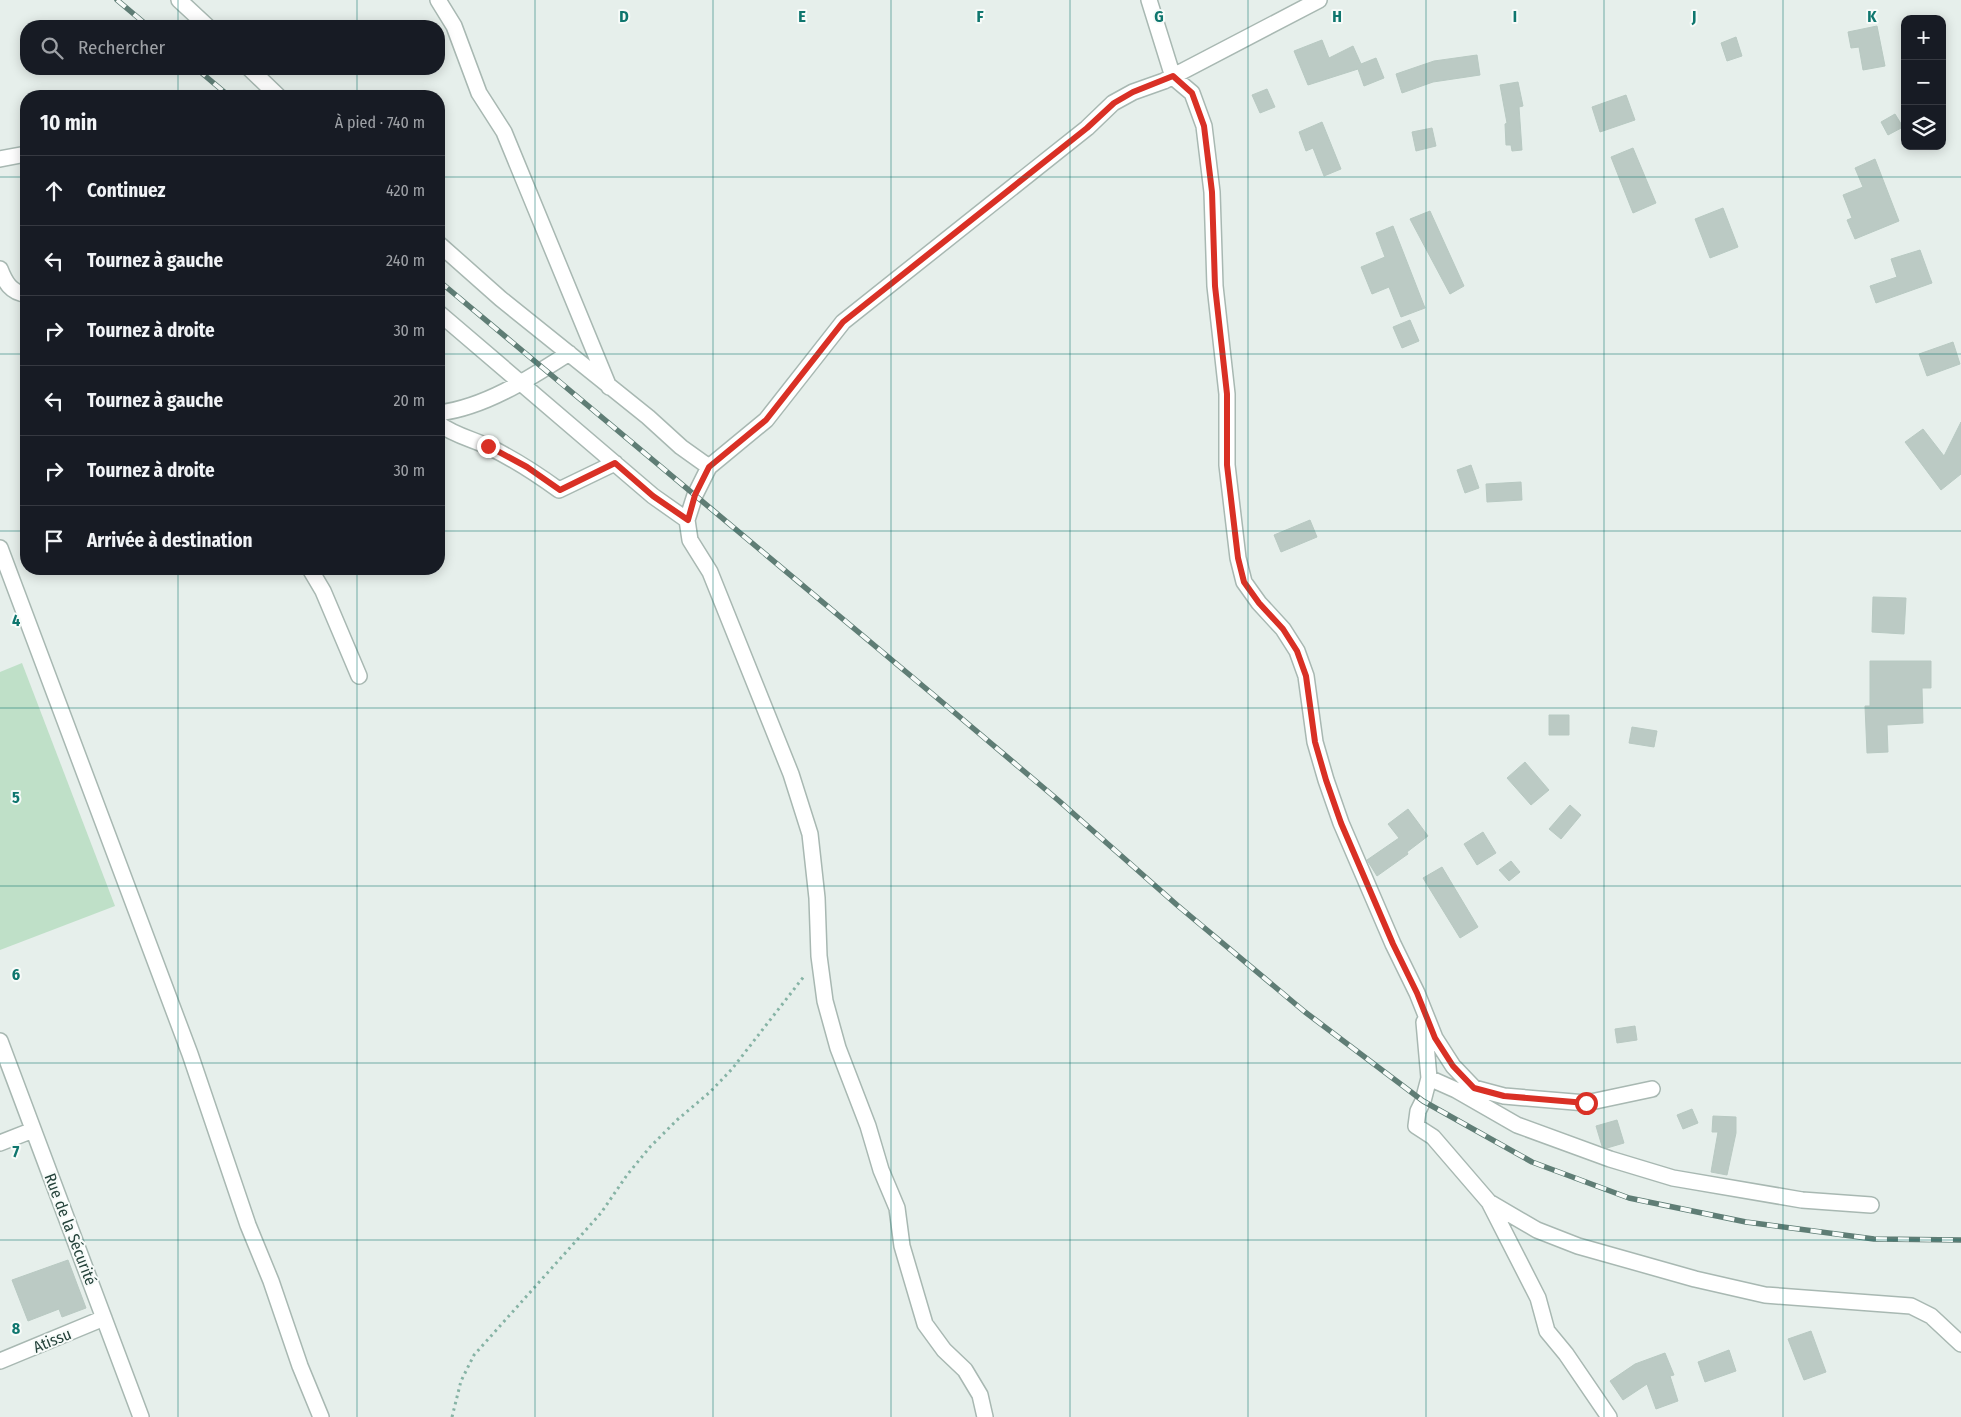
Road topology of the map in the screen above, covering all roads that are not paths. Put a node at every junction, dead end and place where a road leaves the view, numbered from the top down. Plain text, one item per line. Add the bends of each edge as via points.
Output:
1 (180, 0) edge
2 (438, 0) edge
3 (1150, 0) edge
4 (1319, 0) edge
5 (201, 20) edge
6 (256, 75) edge
7 (1173, 76) junction
8 (272, 90) edge
9 (20, 155) edge
10 (0, 159) edge
11 (445, 249) edge
12 (0, 269) edge
13 (20, 293) edge
14 (445, 318) edge
15 (569, 354) junction
16 (520, 384) junction
17 (609, 387) junction
18 (445, 411) edge
19 (445, 429) edge
20 (615, 463) junction
21 (709, 467) junction
22 (688, 520) junction
23 (0, 548) edge
24 (314, 575) edge
25 (359, 676) dead end
26 (1424, 1011) junction
27 (0, 1041) edge
28 (1429, 1078) junction
29 (1652, 1089) dead end
30 (33, 1130) junction
31 (0, 1143) edge
32 (1489, 1202) junction
33 (1871, 1205) dead end
34 (104, 1318) junction
35 (1961, 1344) edge
36 (0, 1361) edge
37 (142, 1417) edge
38 (321, 1417) edge
39 (985, 1417) edge
40 (1609, 1417) edge

1 - 5 street
2 - 17 street via 454,26 479,93 504,132
3 - 7 street
4 - 7 street
6 - 8 street
7 - 21 street via 1114,103 843,322 766,420
7 - 26 street via 1192,93 1204,126 1212,192 1215,286 1227,394 1227,465 1244,582 1297,651 1306,676 1315,742 1329,789
9 - 10 street
11 - 15 street
12 - 13 street via 5,284
14 - 16 street
15 - 16 street
15 - 17 street
16 - 18 street via 482,402
16 - 20 street
17 - 21 street
19 - 20 street via 488,446 560,490
20 - 22 street via 653,496
21 - 22 street via 695,495
22 - 39 street via 690,540 710,572 791,774 810,834 825,1001 838,1048 897,1208 902,1246 925,1324 944,1350 965,1370 980,1394
23 - 38 street via 190,1054 248,1225
24 - 25 street
26 - 28 street
26 - 29 street via 1435,1038 1453,1066 1474,1088 1504,1096 1586,1103
27 - 30 street, Rue de la Sécurité
28 - 32 street via 1416,1126 1433,1137
28 - 33 street via 1517,1125 1673,1178 1802,1200
30 - 31 street
30 - 34 street, Rue de la Sécurité
32 - 35 street via 1537,1230 1578,1246 1695,1279 1765,1295 1911,1306 1931,1316
32 - 40 street via 1538,1298 1547,1331
34 - 36 street, Atissu
34 - 37 street, Rue de la Sécurité

